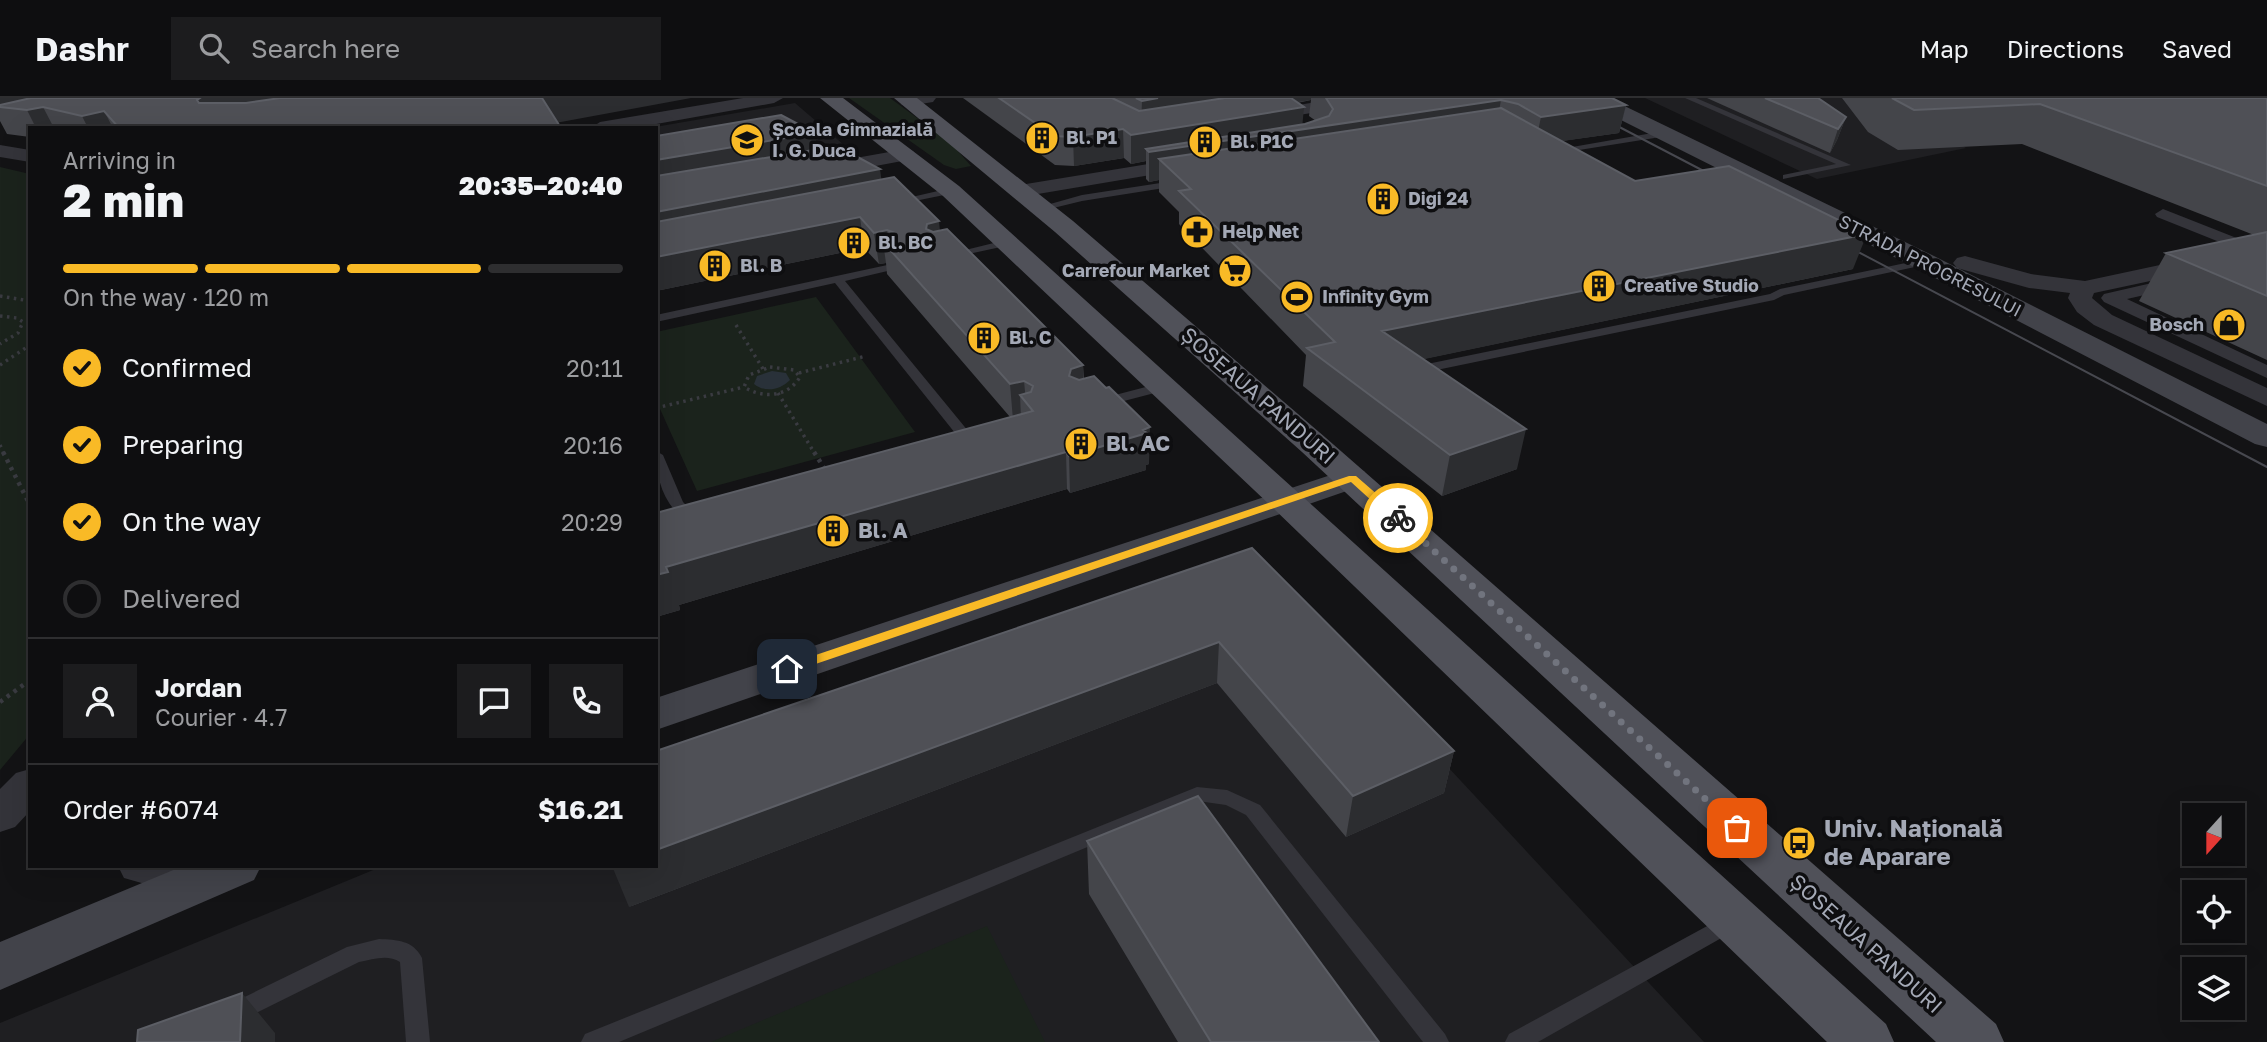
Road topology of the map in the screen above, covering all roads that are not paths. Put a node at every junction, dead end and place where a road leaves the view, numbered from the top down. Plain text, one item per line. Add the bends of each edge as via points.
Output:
1 (774, 98) edge
2 (830, 98) edge
3 (1375, 98) edge
4 (1592, 98) edge
5 (1626, 98) edge
6 (1689, 98) edge
7 (913, 99) edge
8 (612, 126) edge
9 (1314, 131) edge
10 (1664, 134) junction
11 (0, 150) edge
12 (1539, 154) edge
13 (906, 155) junction
14 (28, 156) edge
15 (1210, 159) edge
16 (993, 169) junction
17 (802, 173) edge
18 (1786, 177) junction
19 (1192, 181) edge
20 (1759, 181) junction
21 (944, 185) junction
22 (1031, 200) junction
23 (884, 205) edge
24 (2162, 214) dead end
25 (1006, 243) junction
26 (2267, 256) edge
27 (936, 258) edge
28 (1925, 262) junction
29 (1965, 262) junction
30 (2267, 264) edge
31 (892, 267) edge
32 (2267, 270) edge
33 (838, 279) junction
34 (2085, 288) junction
35 (658, 319) edge
36 (1427, 368) edge
37 (2267, 372) edge
38 (1161, 387) junction
39 (2267, 398) edge
40 (1090, 405) edge
41 (2267, 412) edge
42 (2267, 437) edge
43 (967, 440) edge
44 (658, 460) edge
45 (1352, 478) junction
46 (1285, 499) junction
47 (712, 511) edge
48 (658, 713) edge
49 (28, 786) edge
50 (0, 816) edge
51 (161, 868) edge
52 (217, 873) edge
53 (1737, 919) junction
54 (0, 966) edge
55 (209, 1024) edge
56 (418, 1042) edge
57 (593, 1042) edge
58 (1437, 1042) edge
59 (1517, 1042) edge
60 (1866, 1042) edge
61 (1976, 1042) edge

1 - 8 street
2 - 13 main road
3 - 9 street via 1280,113
4 - 10 main road, STRADA PROGRESULUI
5 - 18 main road, STRADA PROGRESULUI
6 - 18 lane via 1846,165
7 - 16 main road, ȘOSEAUA PANDURI
10 - 12 lane
10 - 20 main road, STRADA PROGRESULUI
11 - 14 street
13 - 17 street
13 - 21 main road
15 - 22 street
16 - 21 main road
16 - 22 main road, ȘOSEAUA PANDURI
18 - 20 main road
18 - 29 main road, STRADA PROGRESULUI
19 - 22 lane via 1082,198
20 - 28 main road, STRADA PROGRESULUI
21 - 23 lane
21 - 25 main road
22 - 45 main road, ȘOSEAUA PANDURI
24 - 26 street
25 - 27 lane
25 - 38 main road
28 - 36 lane via 1780,292 1774,298
28 - 42 main road, STRADA PROGRESULUI
29 - 34 street via 2029,281
29 - 41 main road, STRADA PROGRESULUI
30 - 34 street via 2230,257
31 - 33 lane
32 - 37 street via 2255,265 2110,298
33 - 35 lane
33 - 43 lane
34 - 39 street via 2080,298 2103,320
38 - 40 lane
38 - 46 main road
44 - 47 lane via 683,511
45 - 46 main road
45 - 61 main road, ȘOSEAUA PANDURI
46 - 48 main road
46 - 53 main road
49 - 50 street
51 - 52 street
52 - 54 main road
53 - 59 lane
53 - 60 main road
55 - 56 lane via 355,954 379,948 402,950 411,958
57 - 58 lane via 1197,793 1240,800 1253,810

